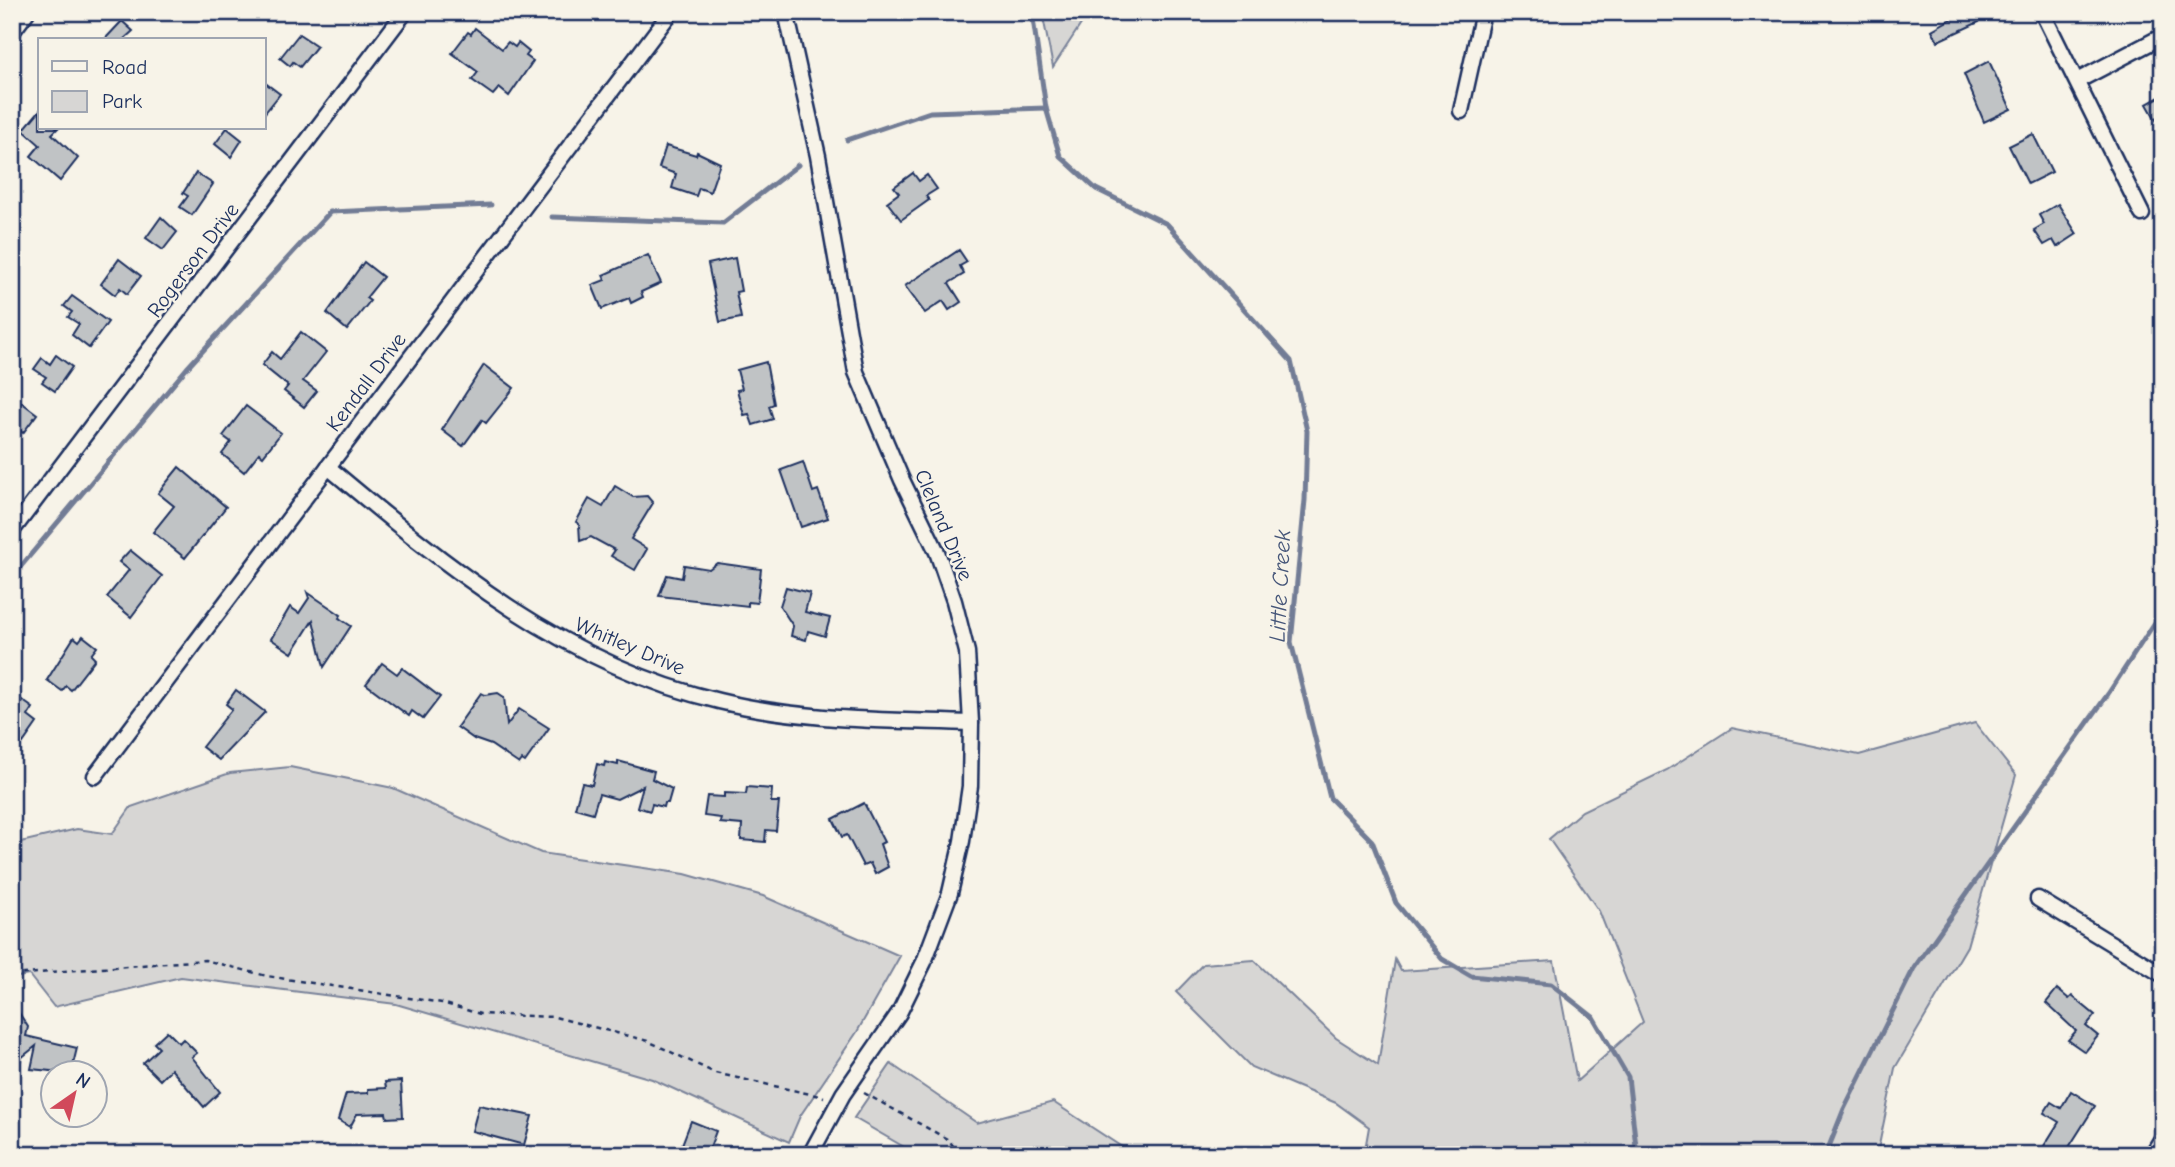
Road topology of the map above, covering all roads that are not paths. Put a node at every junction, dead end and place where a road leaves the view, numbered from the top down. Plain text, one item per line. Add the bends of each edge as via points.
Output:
1 (27, 12) edge
2 (405, 12) edge
3 (671, 12) edge
4 (786, 12) edge
5 (1483, 12) edge
6 (2042, 12) edge
7 (12, 32) edge
8 (2163, 36) edge
9 (2077, 81) junction
10 (1461, 111) dead end
11 (2142, 214) dead end
12 (328, 467) junction
13 (12, 531) edge
14 (971, 723) junction
15 (95, 776) dead end
16 (2038, 899) dead end
17 (2163, 975) edge
18 (2163, 1137) edge
19 (810, 1155) edge
20 (2152, 1155) edge

1 - 7 street
2 - 13 street, Rogerson Drive
3 - 12 street, Kendall Drive
4 - 14 street, Cleland Drive via 818,156 856,372 937,552 954,601 967,652
5 - 10 street
6 - 9 street
8 - 9 street
9 - 11 street
12 - 14 street, Whitley Drive via 490,597 594,657 655,682 718,701 783,713
12 - 15 street, Kendall Drive
14 - 19 street, Cleland Drive via 970,786 962,841 942,916 899,1013 843,1094
16 - 17 street
18 - 20 street

